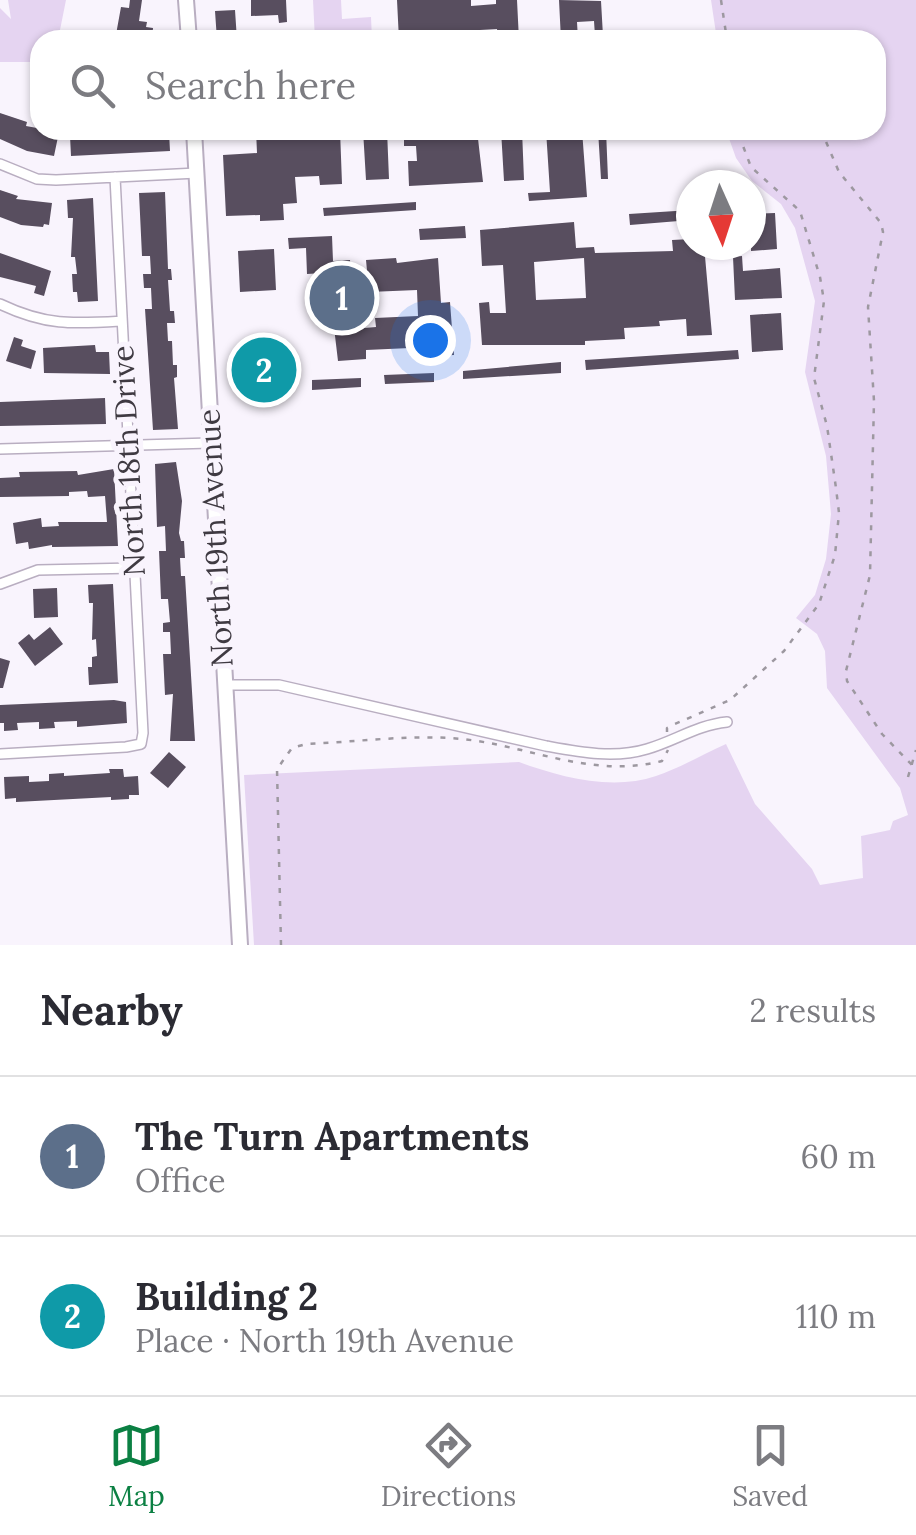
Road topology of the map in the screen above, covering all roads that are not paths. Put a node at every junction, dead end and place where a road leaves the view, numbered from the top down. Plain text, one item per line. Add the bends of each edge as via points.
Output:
1 (186, 0) edge
2 (188, 30) edge
3 (195, 140) edge
4 (0, 164) edge
5 (197, 173) junction
6 (115, 178) junction
7 (0, 304) edge
8 (122, 320) junction
9 (210, 443) junction
10 (129, 447) junction
11 (0, 449) edge
12 (135, 568) junction
13 (0, 584) edge
14 (224, 685) junction
15 (728, 722) dead end
16 (0, 754) edge
17 (240, 945) edge

1 - 2 main road
3 - 5 main road, North 19th Avenue
4 - 6 street via 37,178
5 - 6 street
5 - 9 main road, North 19th Avenue
6 - 8 street, North 18th Drive
7 - 8 street via 60,324
8 - 10 street, North 18th Drive
9 - 10 street
9 - 14 main road, North 19th Avenue
10 - 11 street
10 - 12 street, North 18th Drive
12 - 13 street via 38,570
12 - 16 street, North 18th Drive via 140,744
14 - 15 street via 278,685 590,753 635,752 705,724
14 - 17 main road, North 19th Avenue

